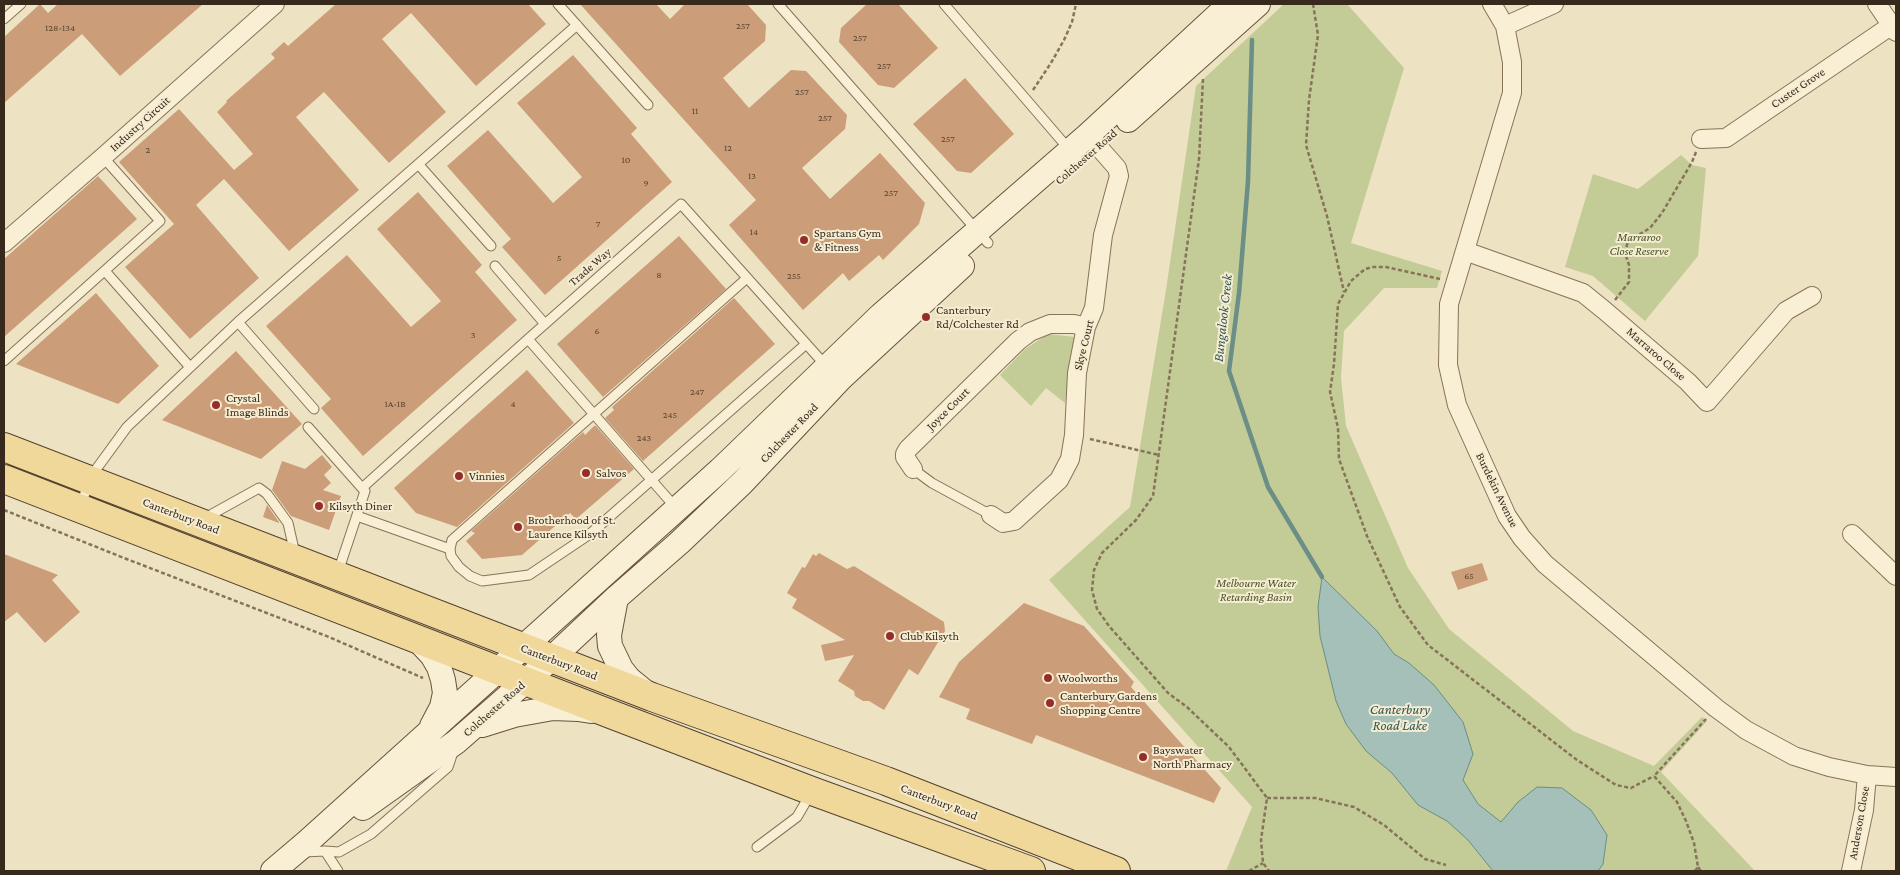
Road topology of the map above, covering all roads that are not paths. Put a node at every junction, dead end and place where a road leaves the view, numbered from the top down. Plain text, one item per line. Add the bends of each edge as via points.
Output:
1 (21, 4) edge
2 (275, 4) edge
3 (558, 4) edge
4 (778, 4) edge
5 (944, 4) edge
6 (1230, 4) edge
7 (1258, 4) edge
8 (1492, 4) edge
9 (1554, 4) edge
10 (1877, 4) edge
11 (4, 19) edge
12 (577, 25) junction
13 (1505, 26) junction
14 (1894, 28) edge
15 (648, 105) dead end
16 (1701, 139) road end
17 (1093, 141) junction
18 (1075, 156) junction
19 (103, 157) junction
20 (419, 164) junction
21 (983, 238) junction
22 (4, 243) edge
23 (491, 246) dead end
24 (1465, 251) junction
25 (495, 266) dead end
26 (105, 271) junction
27 (746, 278) junction
28 (1812, 296) dead end
29 (238, 322) junction
30 (545, 324) junction
31 (1086, 327) junction
32 (528, 339) junction
33 (806, 344) junction
34 (4, 361) edge
35 (189, 366) junction
36 (833, 373) junction
37 (314, 409) dead end
38 (593, 414) junction
39 (308, 427) dead end
40 (4, 447) edge
41 (910, 461) joint
42 (4, 479) edge
43 (89, 480) junction
44 (652, 481) junction
45 (362, 488) junction
46 (80, 508) junction
47 (677, 509) junction
48 (991, 515) joint
49 (357, 516) junction
50 (198, 522) junction
51 (1852, 534) dead end
52 (450, 549) junction
53 (296, 560) junction
54 (337, 576) junction
55 (1896, 576) edge
56 (616, 598) junction
57 (417, 639) junction
58 (523, 648) junction
59 (551, 659) junction
60 (498, 670) junction
61 (526, 681) junction
62 (652, 697) junction
63 (614, 715) junction
64 (430, 730) junction
65 (464, 735) junction
66 (835, 763) junction
67 (1867, 775) junction
68 (1896, 777) edge
69 (823, 795) junction
70 (757, 847) dead end
71 (308, 849) junction
72 (1075, 864) edge
73 (273, 871) edge
74 (338, 871) edge
75 (1031, 871) edge
76 (1116, 871) edge
77 (1850, 871) edge

1 - 11 lane
2 - 19 street, Industry Circuit
3 - 12 lane
4 - 21 lane
5 - 18 lane
6 - 17 main road, Colchester Road
7 - 17 main road, Colchester Road via 1197,60
8 - 13 street, Burdekin Avenue
9 - 13 street
10 - 14 street
12 - 15 lane
12 - 20 lane
13 - 24 street, Burdekin Avenue via 1512,62 1512,93
14 - 16 street, Custer Grove via 1726,138
17 - 18 main road, Colchester Road
17 - 31 street, Skye Court via 1119,176 1104,235 1095,302
18 - 21 main road, Colchester Road
19 - 22 street, Industry Circuit
19 - 26 lane via 160,222
20 - 23 lane
20 - 29 lane
21 - 36 main road, Colchester Road via 881,315
24 - 28 street, Marraroo Close via 1583,293 1707,402 1786,311
24 - 67 street, Burdekin Avenue via 1448,304 1448,365 1457,405 1508,516 1522,538 1546,564 1746,730 1794,756
25 - 30 lane
26 - 34 lane
26 - 35 lane
27 - 30 lane, Trade Way via 681,204
27 - 33 lane, Trade Way
27 - 38 lane
29 - 35 lane
29 - 37 lane
30 - 32 lane, Trade Way
31 - 41 street, Joyce Court via 1050,324 1030,332 1007,350
31 - 48 street, Skye Court via 1077,373 1074,435 1066,470 1014,521 1003,522
32 - 38 lane
32 - 45 lane, Trade Way
33 - 36 lane, Trade Way
33 - 44 lane
35 - 43 lane via 127,427
36 - 47 main road, Colchester Road
36 - 56 main road, Colchester Road via 742,483
38 - 44 lane
38 - 52 lane via 452,540
39 - 45 lane
40 - 43 main road, Canterbury Road
41 - 48 lane, Joyce Court via 948,492
42 - 46 main road
43 - 46 lane
43 - 50 main road, Canterbury Road
44 - 47 lane
44 - 52 lane via 590,534 529,575 482,581 459,567
45 - 49 lane
46 - 57 main road
47 - 58 main road, Colchester Road
49 - 52 lane
49 - 54 lane
50 - 53 main road, Canterbury Road
50 - 53 lane via 259,488 288,523
51 - 55 street
53 - 54 main road, Canterbury Road
54 - 58 main road, Canterbury Road
56 - 59 main road, Colchester Road
56 - 62 main road via 609,636 615,660 625,674
57 - 60 main road
57 - 64 main road via 439,667 445,694
58 - 59 main road, Canterbury Road
58 - 60 main road, Colchester Road
59 - 61 main road, Colchester Road
59 - 62 main road, Canterbury Road
60 - 61 main road
60 - 64 main road, Colchester Road
61 - 63 main road
61 - 65 main road, Colchester Road
62 - 66 main road, Canterbury Road
63 - 65 main road via 553,708 514,715
63 - 69 main road
64 - 71 main road, Colchester Road
65 - 71 main road, Colchester Road
66 - 69 main road
66 - 72 main road, Canterbury Road
67 - 68 street, Burdekin Avenue
67 - 77 street, Anderson Close via 1864,810
69 - 70 lane
69 - 75 main road
71 - 73 main road, Colchester Road
71 - 74 lane
72 - 76 main road, Canterbury Road

